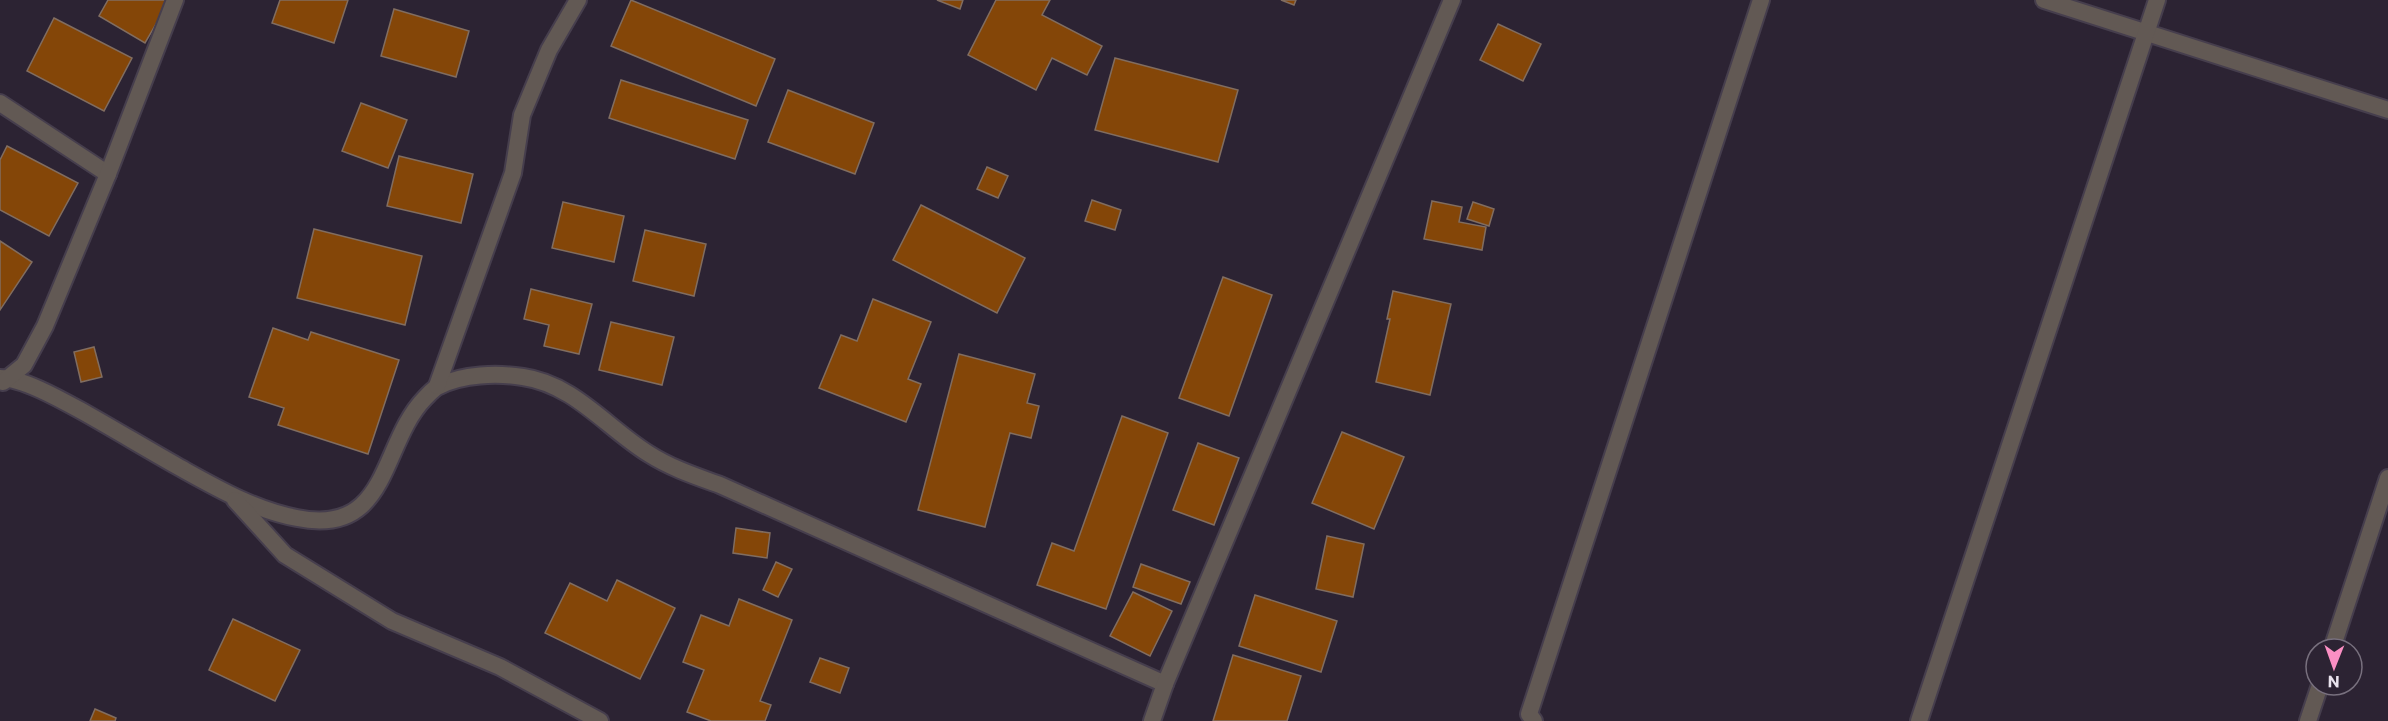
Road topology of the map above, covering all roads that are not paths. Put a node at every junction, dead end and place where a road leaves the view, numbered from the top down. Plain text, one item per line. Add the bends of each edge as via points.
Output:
1 (175, 0) edge
2 (578, 0) edge
3 (1452, 0) edge
4 (1761, 0) edge
5 (2044, 0) edge
6 (2157, 0) edge
7 (2146, 33) junction
8 (0, 103) edge
9 (2388, 110) edge
10 (108, 174) junction
11 (3, 380) edge
12 (437, 386) junction
13 (2388, 478) edge
14 (233, 498) junction
15 (2336, 637) edge
16 (1165, 684) junction
17 (2316, 697) edge
18 (600, 721) edge
19 (1152, 721) edge
20 (1534, 721) edge
21 (1919, 721) edge
22 (2308, 721) edge

1 - 10 street
2 - 12 street via 549,50 522,115 513,173
3 - 16 street
4 - 20 street via 1529,714
5 - 7 street
6 - 7 street
7 - 9 street
7 - 21 street
8 - 10 street
10 - 11 street via 45,326 24,365
11 - 14 street via 60,399
12 - 14 street via 414,410 376,490 357,510 333,520 298,518
12 - 16 street via 477,376 524,377 550,384 603,417 648,454 682,472 720,485
13 - 15 street
14 - 18 street via 285,555 392,621 500,667
16 - 19 street
17 - 22 street

